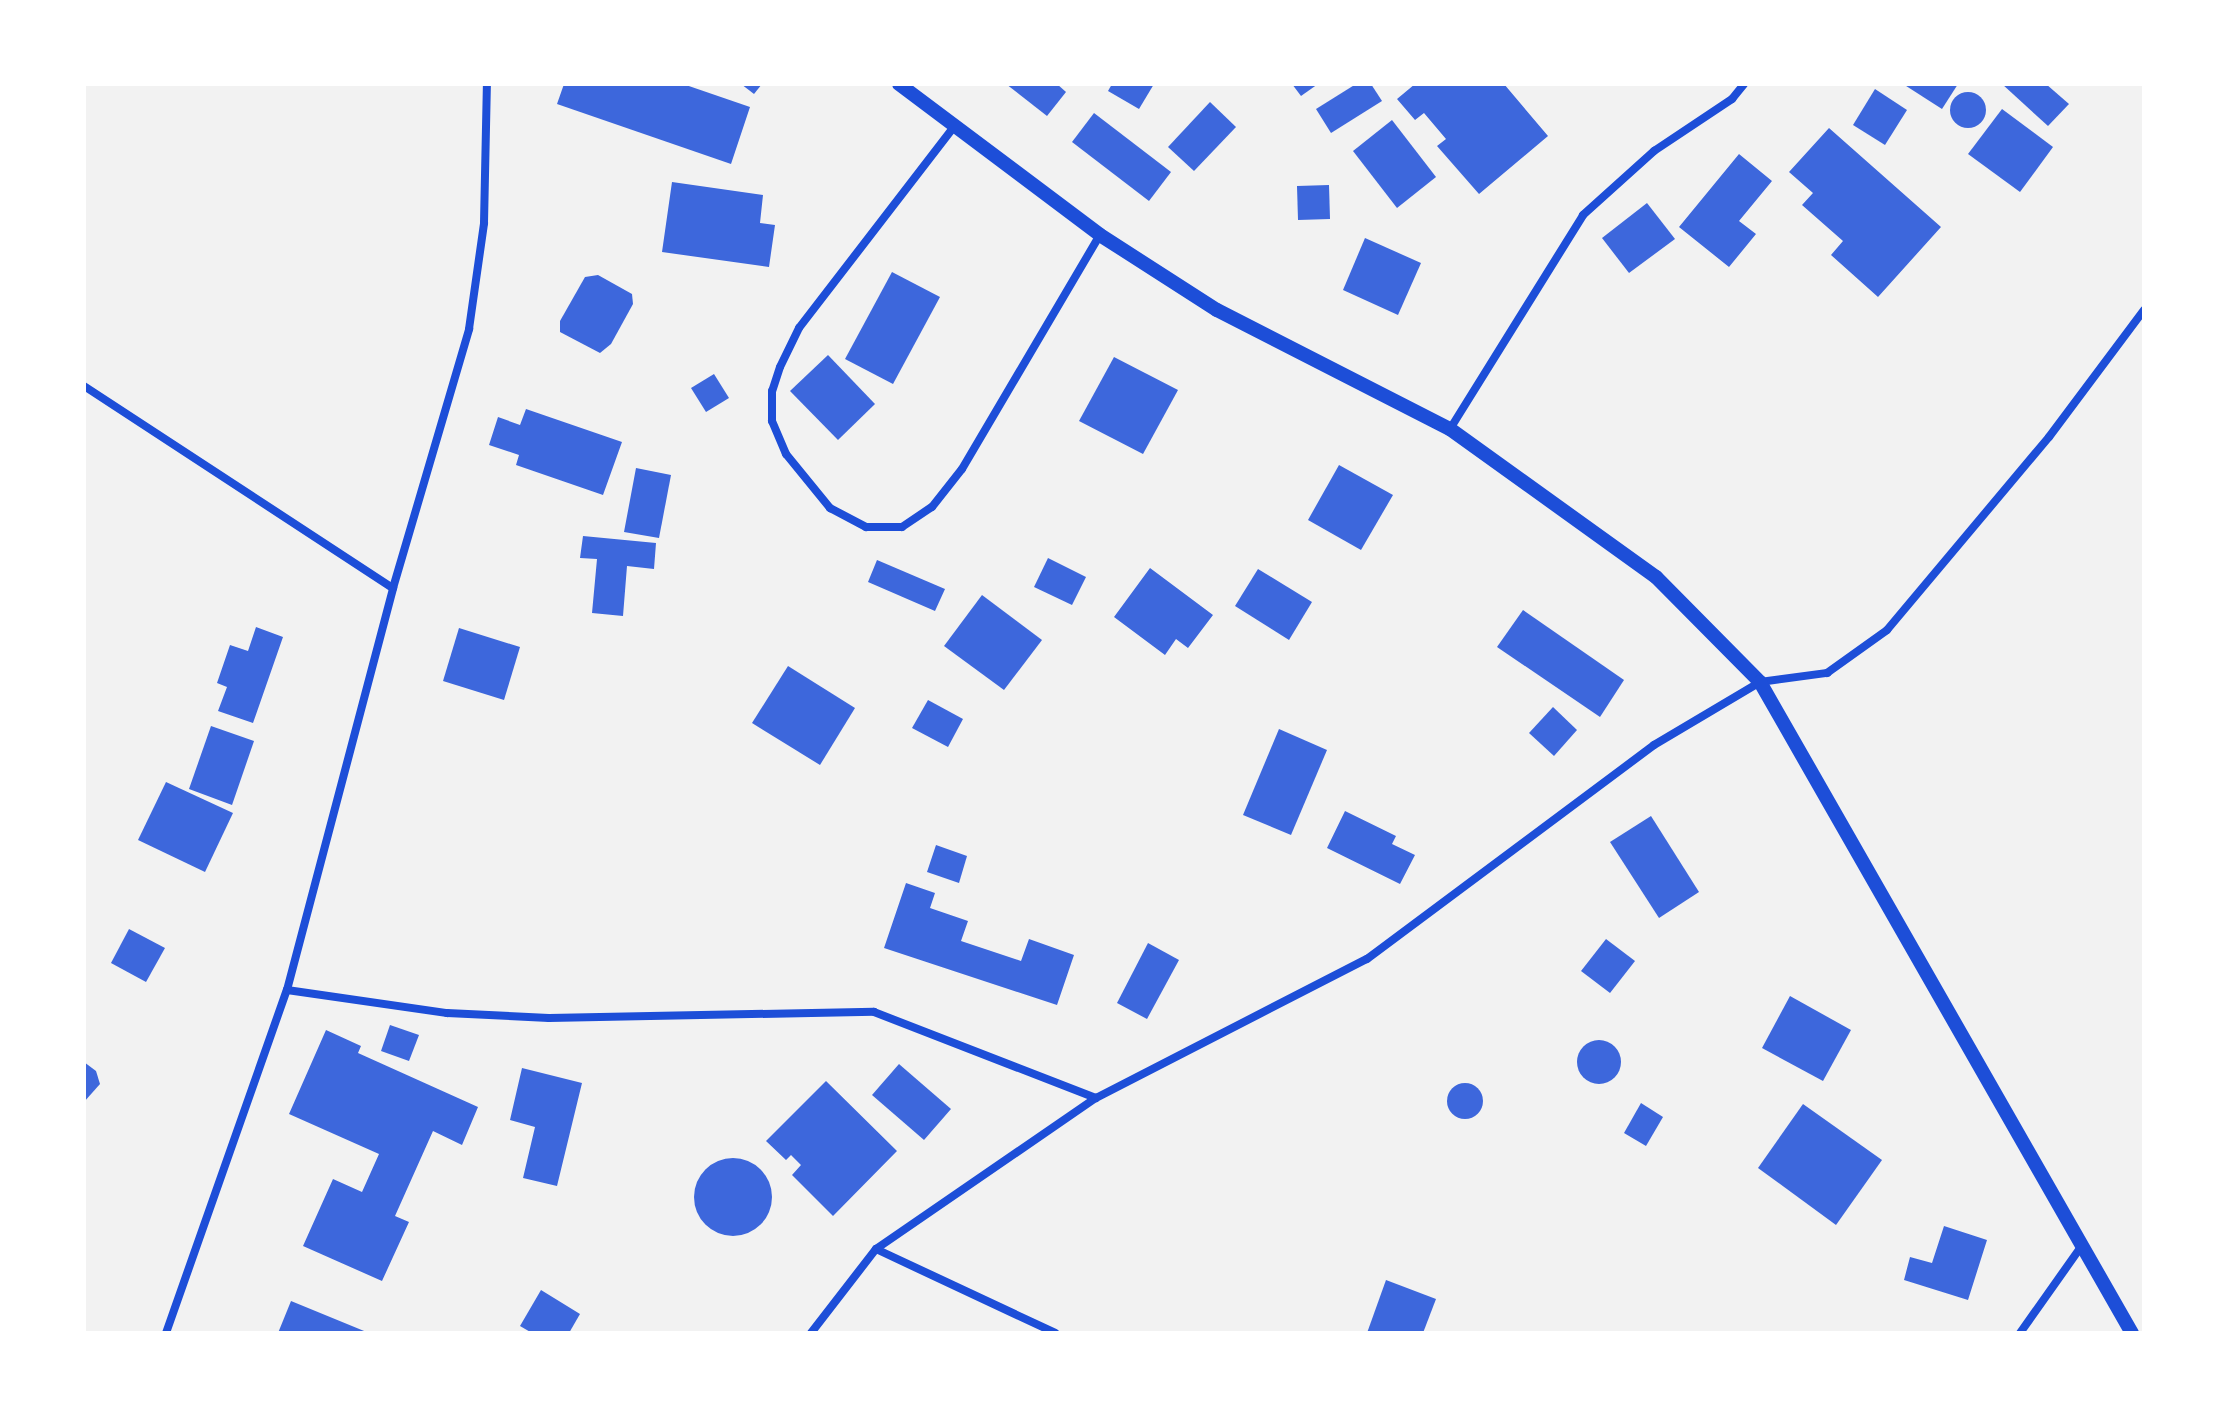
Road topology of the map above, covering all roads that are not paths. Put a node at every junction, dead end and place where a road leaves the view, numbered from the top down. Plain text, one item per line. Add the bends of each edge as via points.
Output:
1 (487, 84) edge
2 (899, 84) edge
3 (1744, 84) edge
4 (953, 128) junction
5 (1100, 235) junction
6 (2144, 310) edge
7 (84, 386) edge
8 (1450, 429) junction
9 (393, 588) junction
10 (1760, 682) junction
11 (287, 990) junction
12 (1096, 1098) junction
13 (2081, 1247) junction
14 (876, 1249) junction
15 (166, 1333) edge
16 (811, 1333) edge
17 (1055, 1333) edge
18 (2020, 1333) edge
19 (2132, 1333) edge

1 - 9 street via 484,223 469,329
2 - 4 street
3 - 8 street via 1732,99 1654,151 1583,215
4 - 5 street
4 - 5 street via 799,328 772,391 772,421 786,454 830,508 866,527 902,527 932,507 962,469
5 - 8 street via 1217,310
6 - 10 street via 2049,437 1887,630 1827,673
7 - 9 street
8 - 10 street via 1656,577
9 - 11 street
10 - 12 street via 1654,745 1367,959
10 - 13 street
11 - 12 street via 447,1013 549,1018 874,1012
11 - 15 street
12 - 14 street
13 - 18 street
13 - 19 street
14 - 16 street
14 - 17 street

